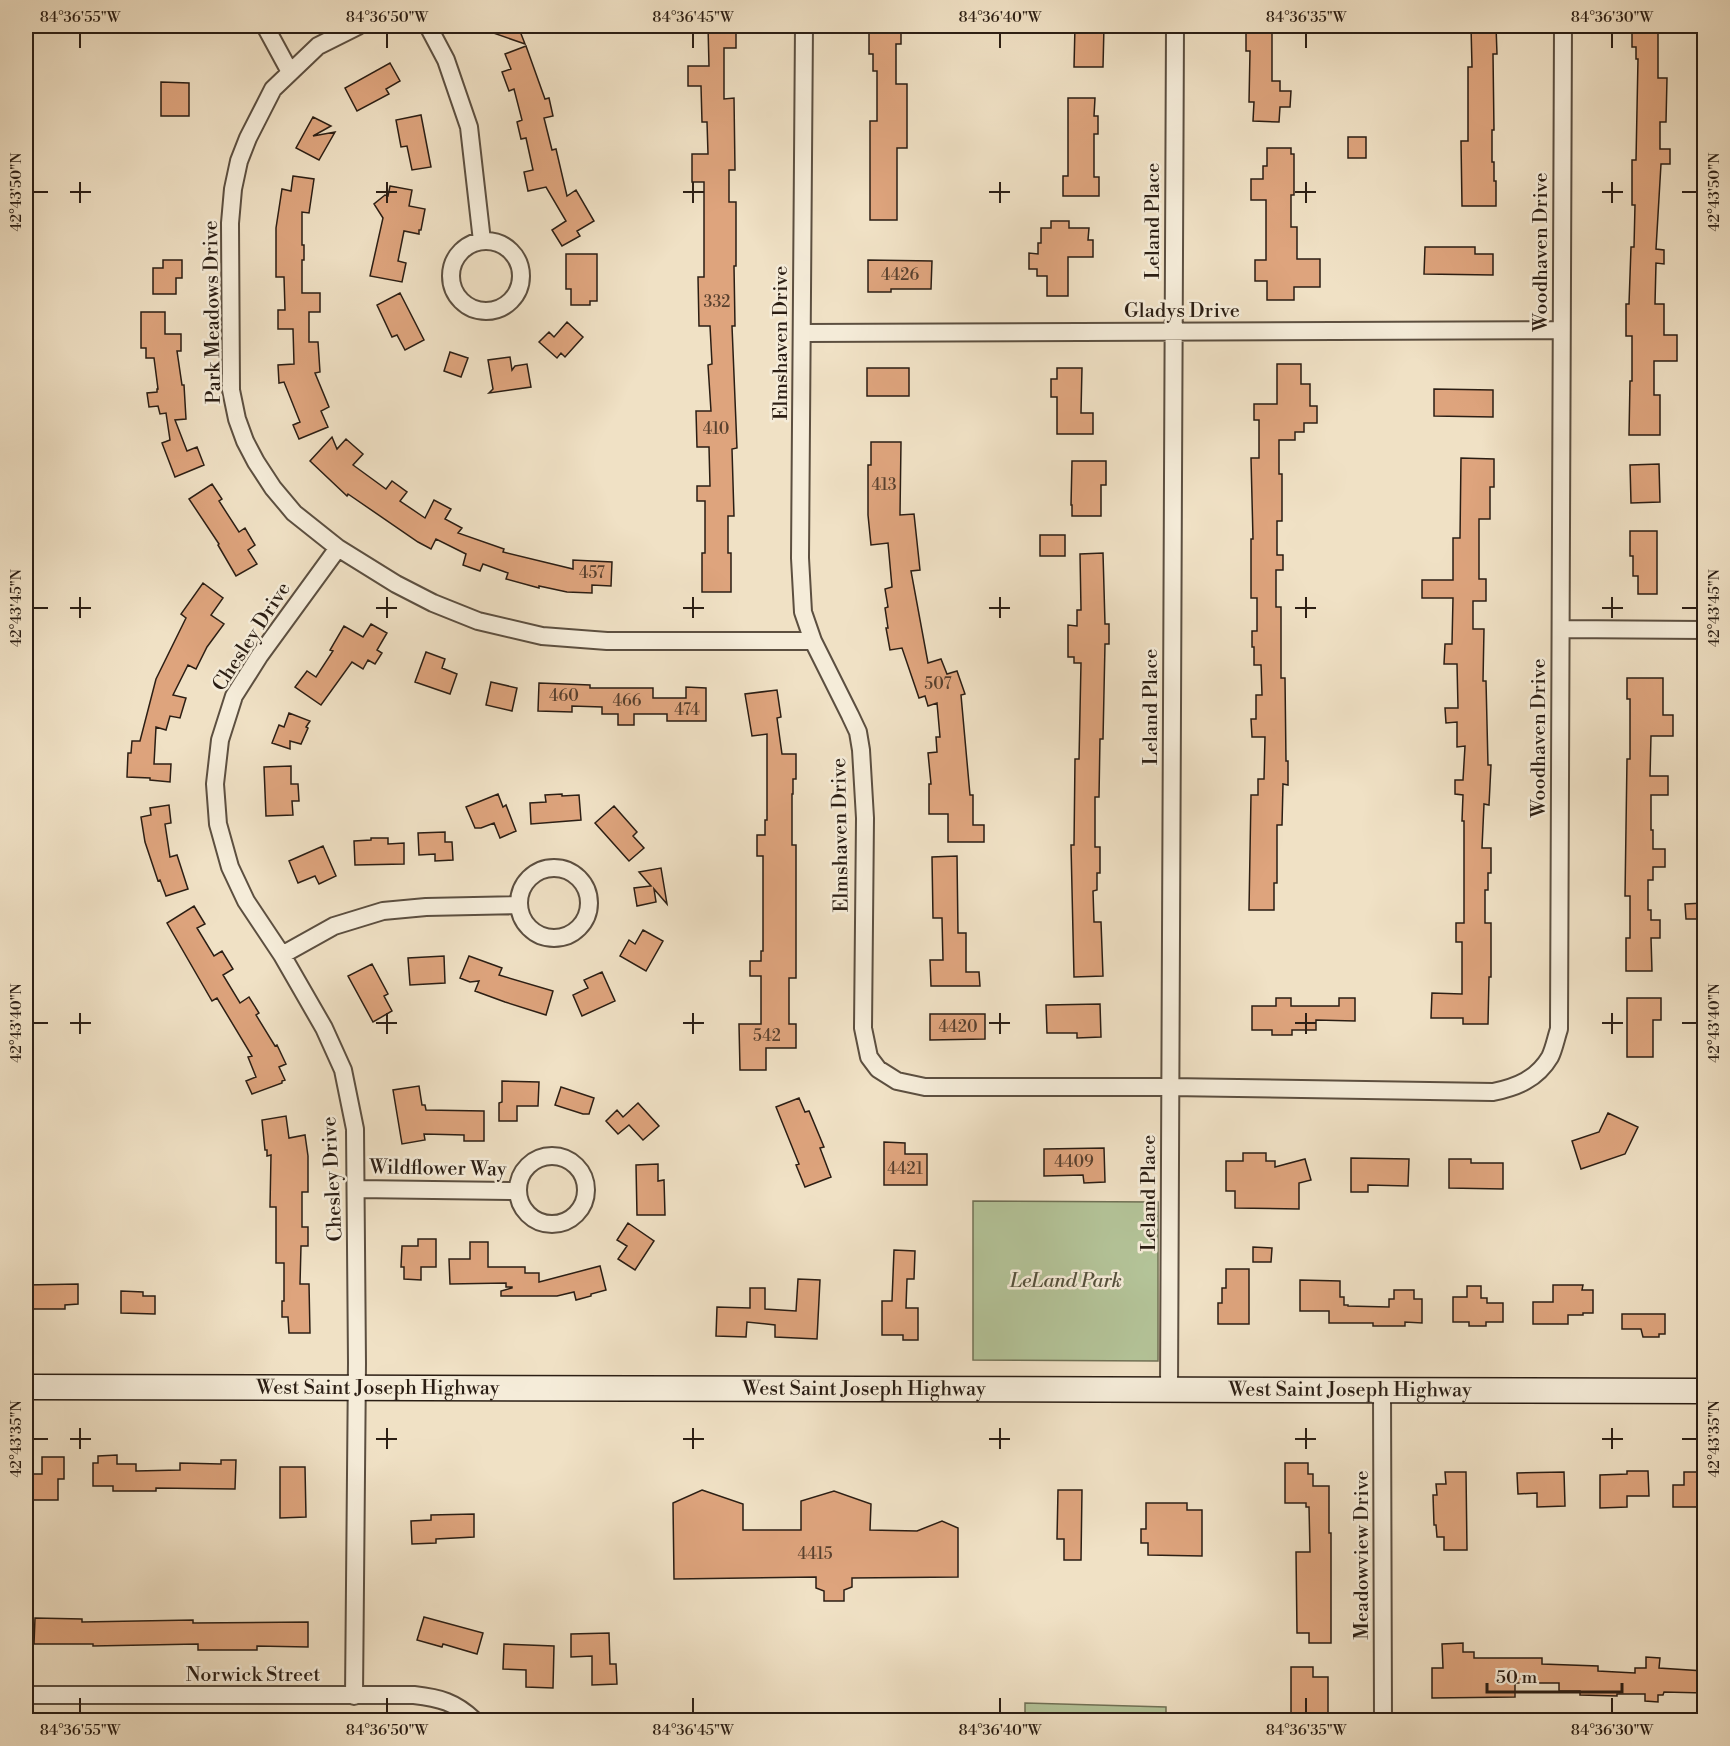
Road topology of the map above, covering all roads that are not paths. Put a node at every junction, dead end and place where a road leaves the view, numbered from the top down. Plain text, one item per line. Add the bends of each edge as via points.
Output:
1 (265, 26) edge
2 (358, 26) edge
3 (428, 26) edge
4 (804, 26) edge
5 (1175, 26) edge
6 (1563, 26) edge
7 (290, 72) junction
8 (482, 241) junction
9 (1561, 330) junction
10 (1174, 332) junction
11 (803, 333) junction
12 (338, 548) junction
13 (1561, 629) junction
14 (1704, 630) edge
15 (813, 641) junction
16 (518, 905) junction
17 (282, 955) junction
18 (1170, 1087) junction
19 (357, 1189) junction
20 (518, 1191) junction
21 (26, 1387) edge
22 (357, 1388) junction
23 (1169, 1389) junction
24 (1382, 1390) junction
25 (1704, 1390) edge
26 (26, 1695) edge
27 (354, 1696) junction
28 (474, 1720) edge
29 (1383, 1720) edge

1 - 7 street
2 - 7 street, Park Meadows Drive via 318,46
3 - 8 street via 446,60 470,128
4 - 11 street, Elmshaven Drive
5 - 10 street, Leland Place
6 - 9 street, Woodhaven Drive
7 - 12 street, Park Meadows Drive via 273,89 256,120 239,161 233,189 231,390 245,441 273,488 294,513
8 - 8 street via 461,251 454,261 451,284 464,304 485,312 497,310 516,297 522,274 513,253 504,246
9 - 10 street, Gladys Drive
9 - 13 street, Woodhaven Drive
10 - 11 street, Gladys Drive
10 - 18 street, Leland Place
11 - 15 street, Elmshaven Drive via 800,558 803,612
12 - 15 street, Park Meadows Drive via 433,603 478,621 542,636 607,641
12 - 17 street, Chesley Drive via 234,696 220,740 215,784 218,824 230,867 246,901
13 - 14 street
13 - 18 street, Woodhaven Drive via 1558,1029 1551,1056 1537,1074 1516,1087 1493,1092
15 - 18 street, Elmshaven Drive via 858,732 861,750 865,818 863,1028 869,1057 878,1069 897,1081 925,1087
16 - 16 street via 527,926 548,938 571,934 580,927 589,905 584,883 576,875 554,867 543,869 524,883
16 - 17 street via 383,910 334,926
17 - 19 street, Chesley Drive via 343,1070 356,1129
18 - 23 street, Leland Place
19 - 20 street, Wildflower Way
19 - 22 street, Chesley Drive
20 - 20 street, Wildflower Way via 526,1213 546,1224 558,1224 578,1213 586,1192 585,1182 573,1164 552,1157 532,1163 524,1171
21 - 22 street, West Saint Joseph Highway
22 - 23 street, West Saint Joseph Highway
22 - 27 street, Chesley Drive
23 - 24 street, West Saint Joseph Highway
24 - 25 street, West Saint Joseph Highway
24 - 29 street, Meadowview Drive
26 - 27 street, Norwick Street
27 - 28 street, Norwick Street via 433,1697 451,1702

